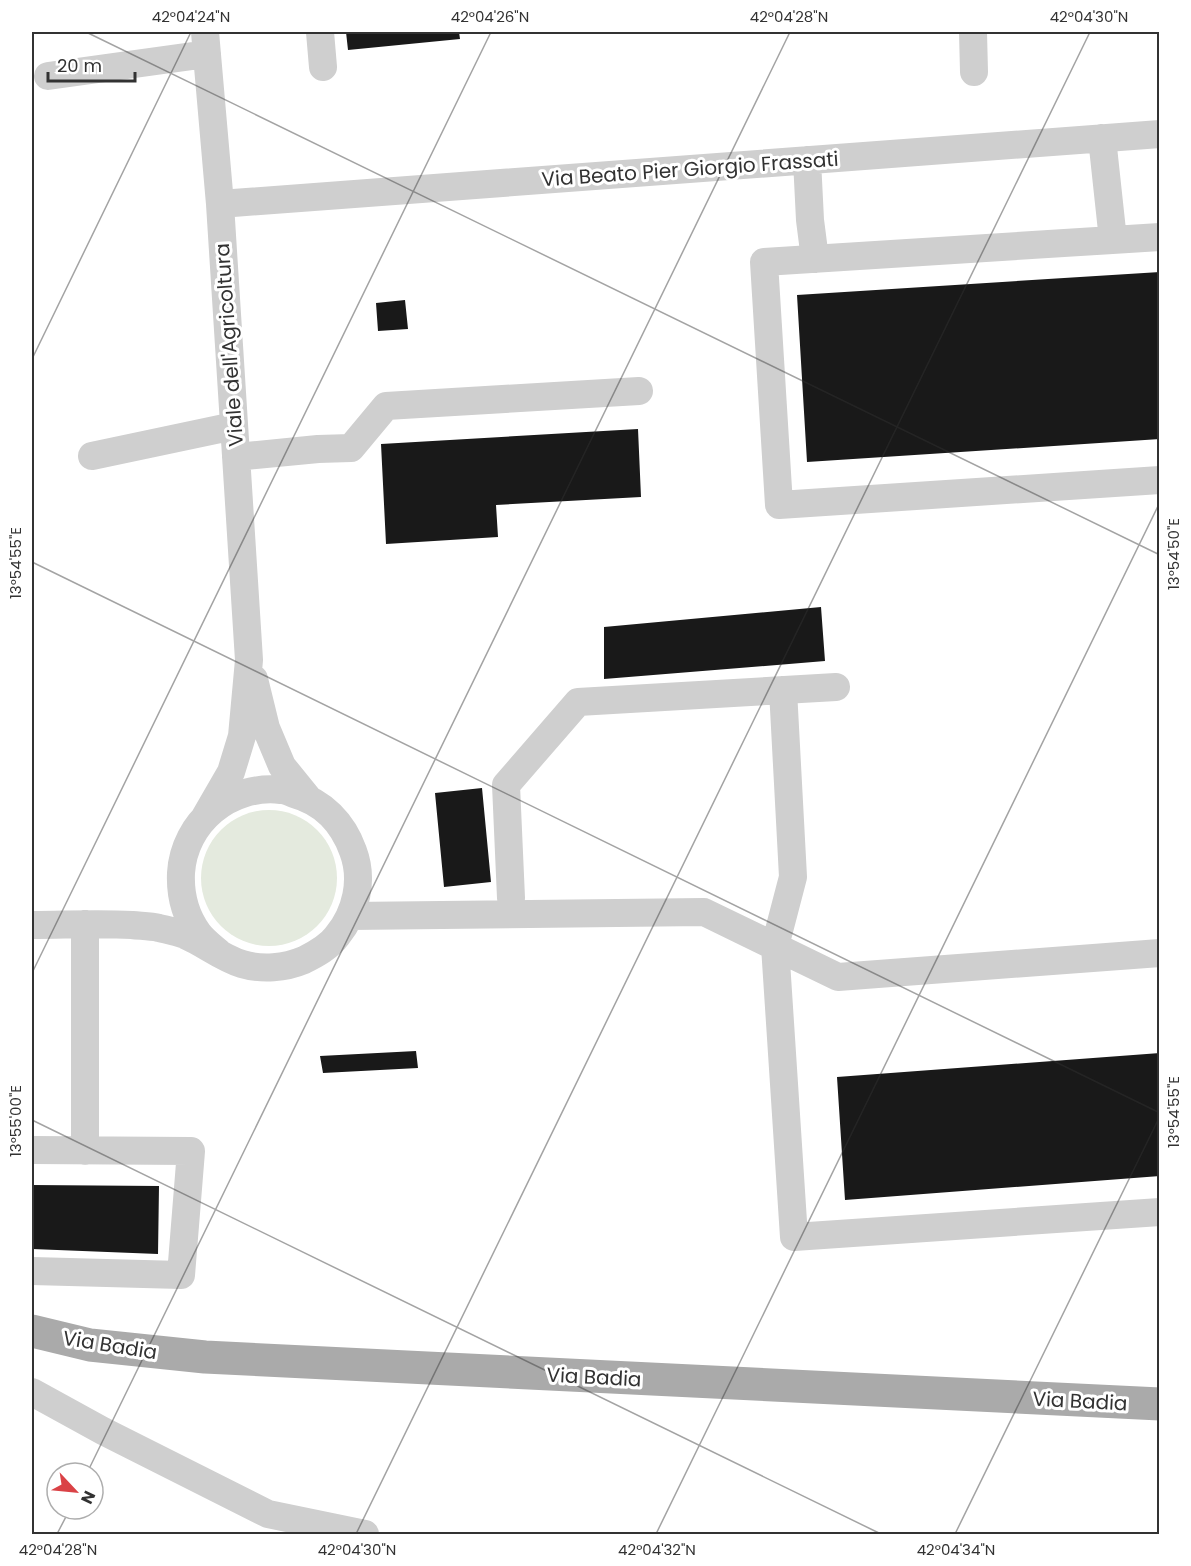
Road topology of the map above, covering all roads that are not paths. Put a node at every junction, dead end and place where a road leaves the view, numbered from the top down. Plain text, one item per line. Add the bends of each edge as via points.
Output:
1 (320, 32) edge
2 (973, 32) edge
3 (206, 43) edge
4 (323, 68) dead end
5 (974, 72) dead end
6 (48, 76) dead end
7 (1160, 134) edge
8 (1101, 138) junction
9 (807, 160) junction
10 (220, 204) junction
11 (1160, 237) edge
12 (1113, 240) junction
13 (815, 259) junction
14 (639, 391) dead end
15 (234, 426) junction
16 (92, 456) dead end
17 (236, 457) junction
18 (1160, 480) edge
19 (249, 660) junction
20 (836, 687) dead end
21 (783, 690) junction
22 (308, 798) junction
23 (205, 817) junction
24 (180, 887) junction
25 (511, 898) dead end
26 (350, 916) junction
27 (85, 924) junction
28 (114, 924) junction
29 (32, 925) edge
30 (775, 946) junction
31 (218, 952) junction
32 (1160, 952) edge
33 (32, 1150) edge
34 (85, 1151) junction
35 (1160, 1212) edge
36 (32, 1271) edge
37 (32, 1331) edge
38 (32, 1392) edge
39 (1160, 1404) edge
40 (364, 1534) edge

1 - 4 street
2 - 5 street
3 - 6 street
3 - 10 street, Viale dell'Agricoltura
7 - 8 street, Via Beato Pier Giorgio Frassati
8 - 9 street, Via Beato Pier Giorgio Frassati
8 - 12 street
9 - 10 street, Via Beato Pier Giorgio Frassati
9 - 13 street
10 - 15 street, Viale dell'Agricoltura
11 - 12 street
12 - 13 street
13 - 18 street via 764,262 779,505
14 - 17 street via 386,406 351,448
15 - 16 street
15 - 17 street, Viale dell'Agricoltura
17 - 19 street, Viale dell'Agricoltura
19 - 22 street, Viale dell'Agricoltura via 266,728 282,766
19 - 23 street, Viale dell'Agricoltura via 242,736 231,772
20 - 21 street
21 - 25 street via 578,702 506,785
21 - 30 street via 793,877
22 - 23 street, Viale dell'Agricoltura via 282,790 254,791 227,800
22 - 26 street, Viale dell'Agricoltura via 331,814 342,828 357,861 358,889
23 - 24 street, Viale dell'Agricoltura via 190,837
24 - 28 street via 169,902 153,913
24 - 31 street, Viale dell'Agricoltura via 190,919
26 - 30 street via 704,912
26 - 31 street, Viale dell'Agricoltura via 336,938 293,965 266,968 241,963
27 - 28 street
27 - 29 street
27 - 34 street
28 - 31 street via 157,927
30 - 32 street via 838,977
30 - 35 street via 794,1237
33 - 34 street
34 - 36 street via 191,1151 182,1275
37 - 39 main road, Via Badia via 90,1345 205,1357
38 - 40 street via 268,1514

